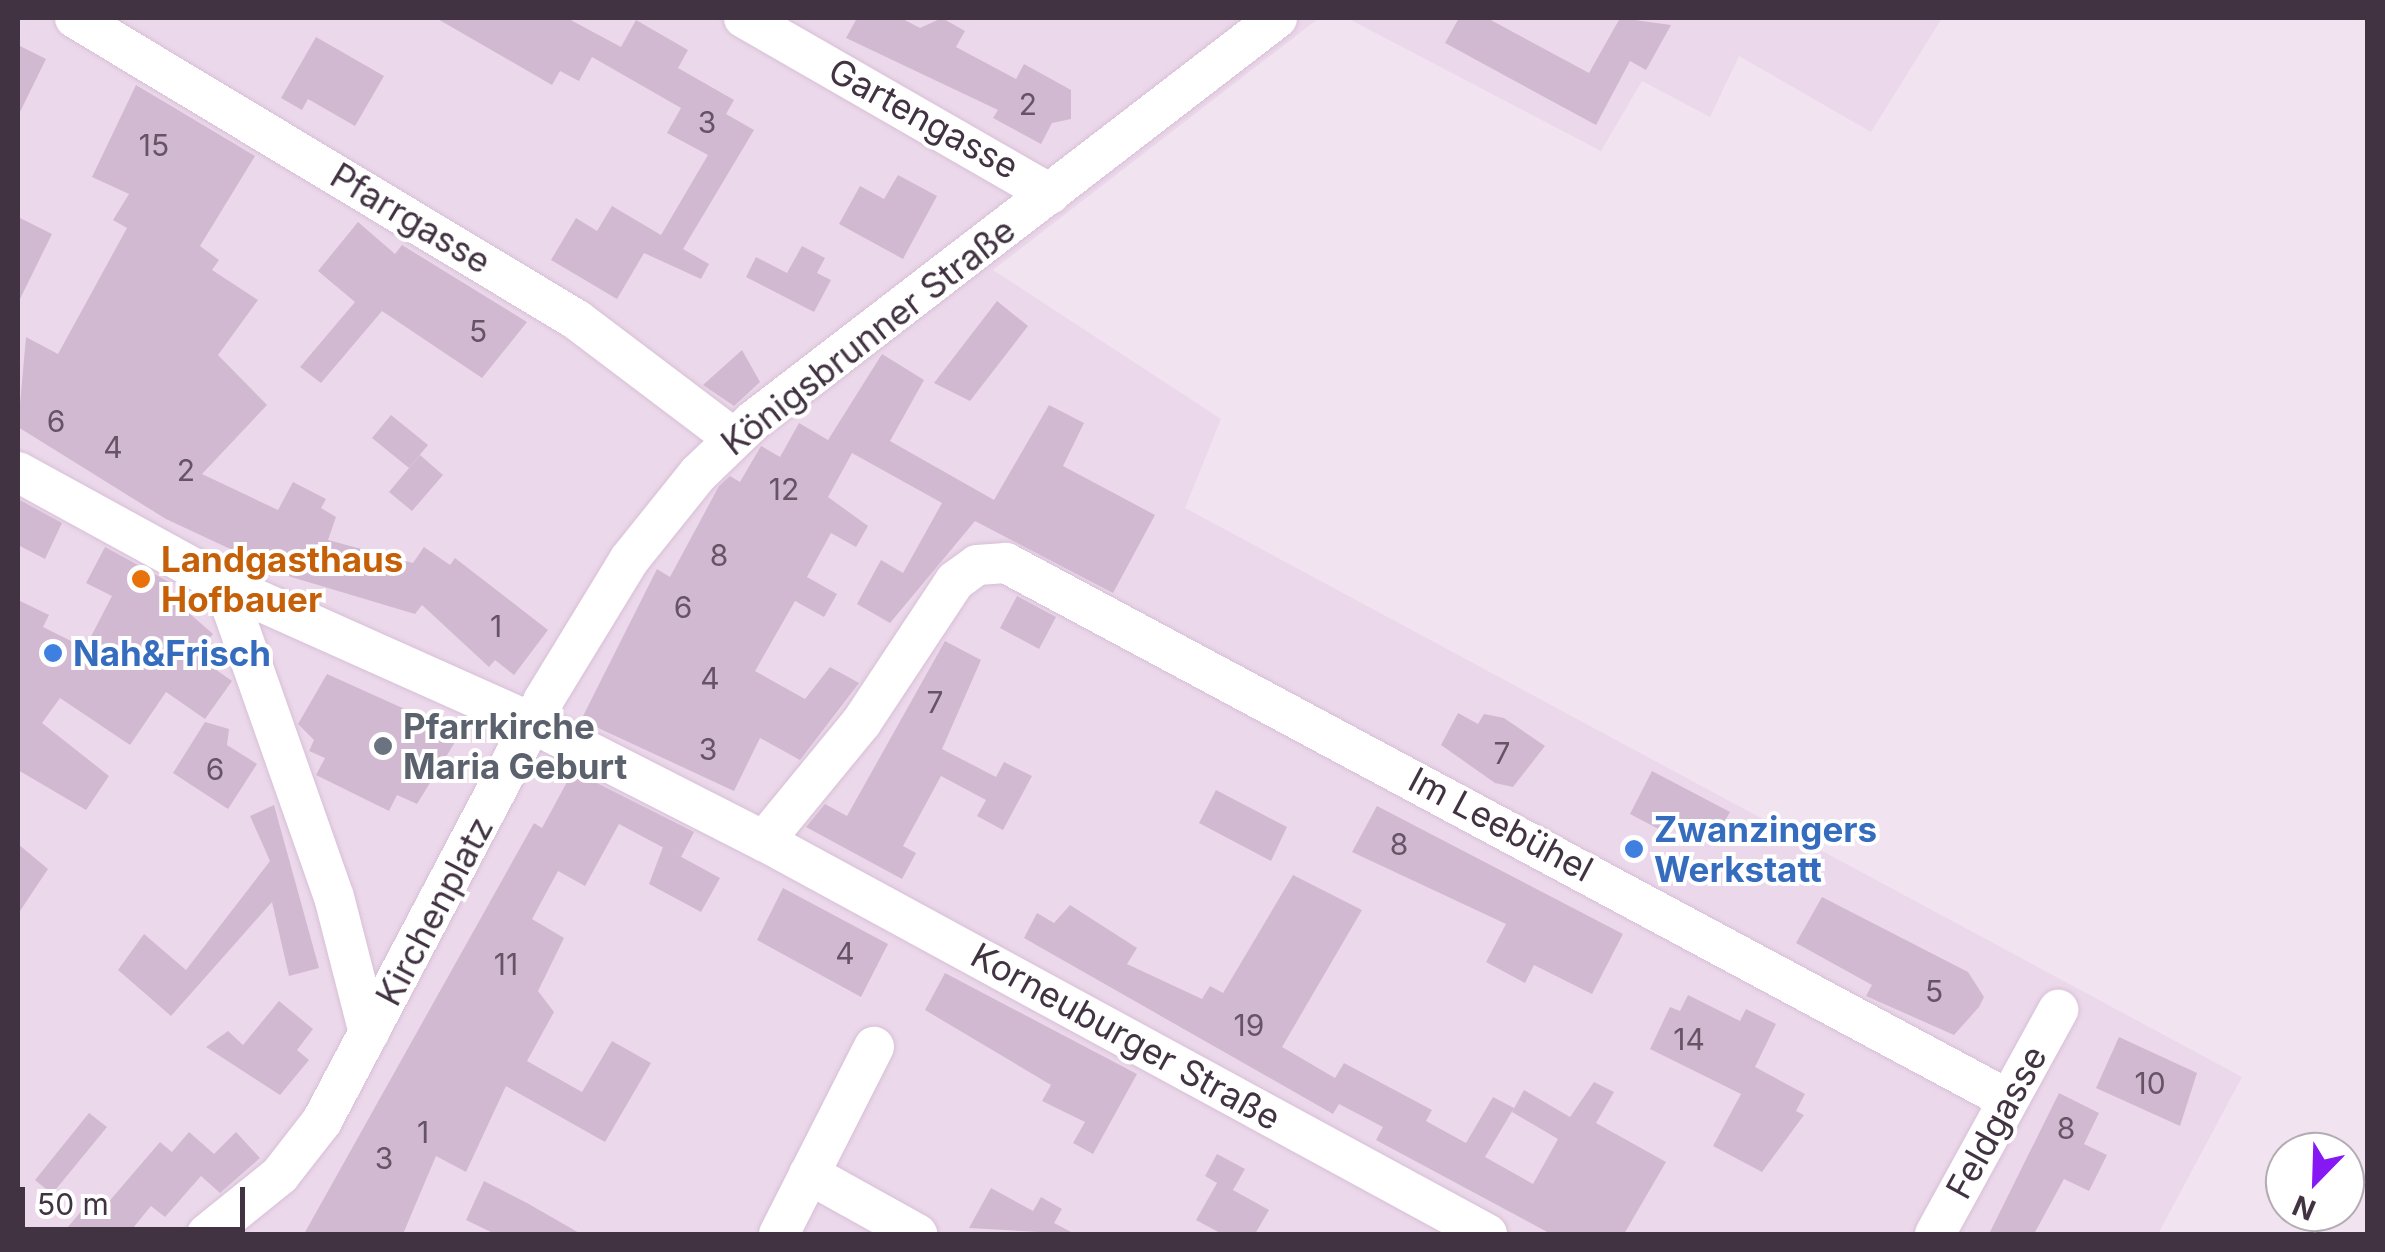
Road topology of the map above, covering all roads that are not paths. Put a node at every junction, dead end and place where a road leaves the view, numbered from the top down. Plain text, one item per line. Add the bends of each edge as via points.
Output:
1 (75, 18) edge
2 (744, 18) edge
3 (1277, 18) edge
4 (1050, 194) junction
5 (733, 438) junction
6 (18, 472) edge
7 (224, 585) junction
8 (532, 723) junction
9 (764, 841) junction
10 (2058, 1010) dead end
11 (368, 1033) junction
12 (874, 1046) dead end
13 (2007, 1098) junction
14 (810, 1174) junction
15 (207, 1234) edge
16 (779, 1234) edge
17 (917, 1234) edge
18 (1487, 1234) edge
19 (1935, 1234) edge

1 - 5 street, Pfarrgasse via 577,320
2 - 4 street, Gartengasse
3 - 4 street, Königsbrunner Straße
4 - 5 street, Königsbrunner Straße
5 - 8 street, Königsbrunner Straße via 629,560
6 - 7 street
7 - 8 street
7 - 11 street, Kirchenplatz via 339,912
8 - 9 street, Korneuburger Straße
8 - 11 street, Kirchenplatz
9 - 13 street, Im Leebühel via 861,723 955,581 990,562 1043,576
9 - 18 street, Korneuburger Straße
10 - 13 street, Feldgasse
11 - 15 street via 300,1153
12 - 14 street
13 - 19 street, Feldgasse
14 - 16 street
14 - 17 street

